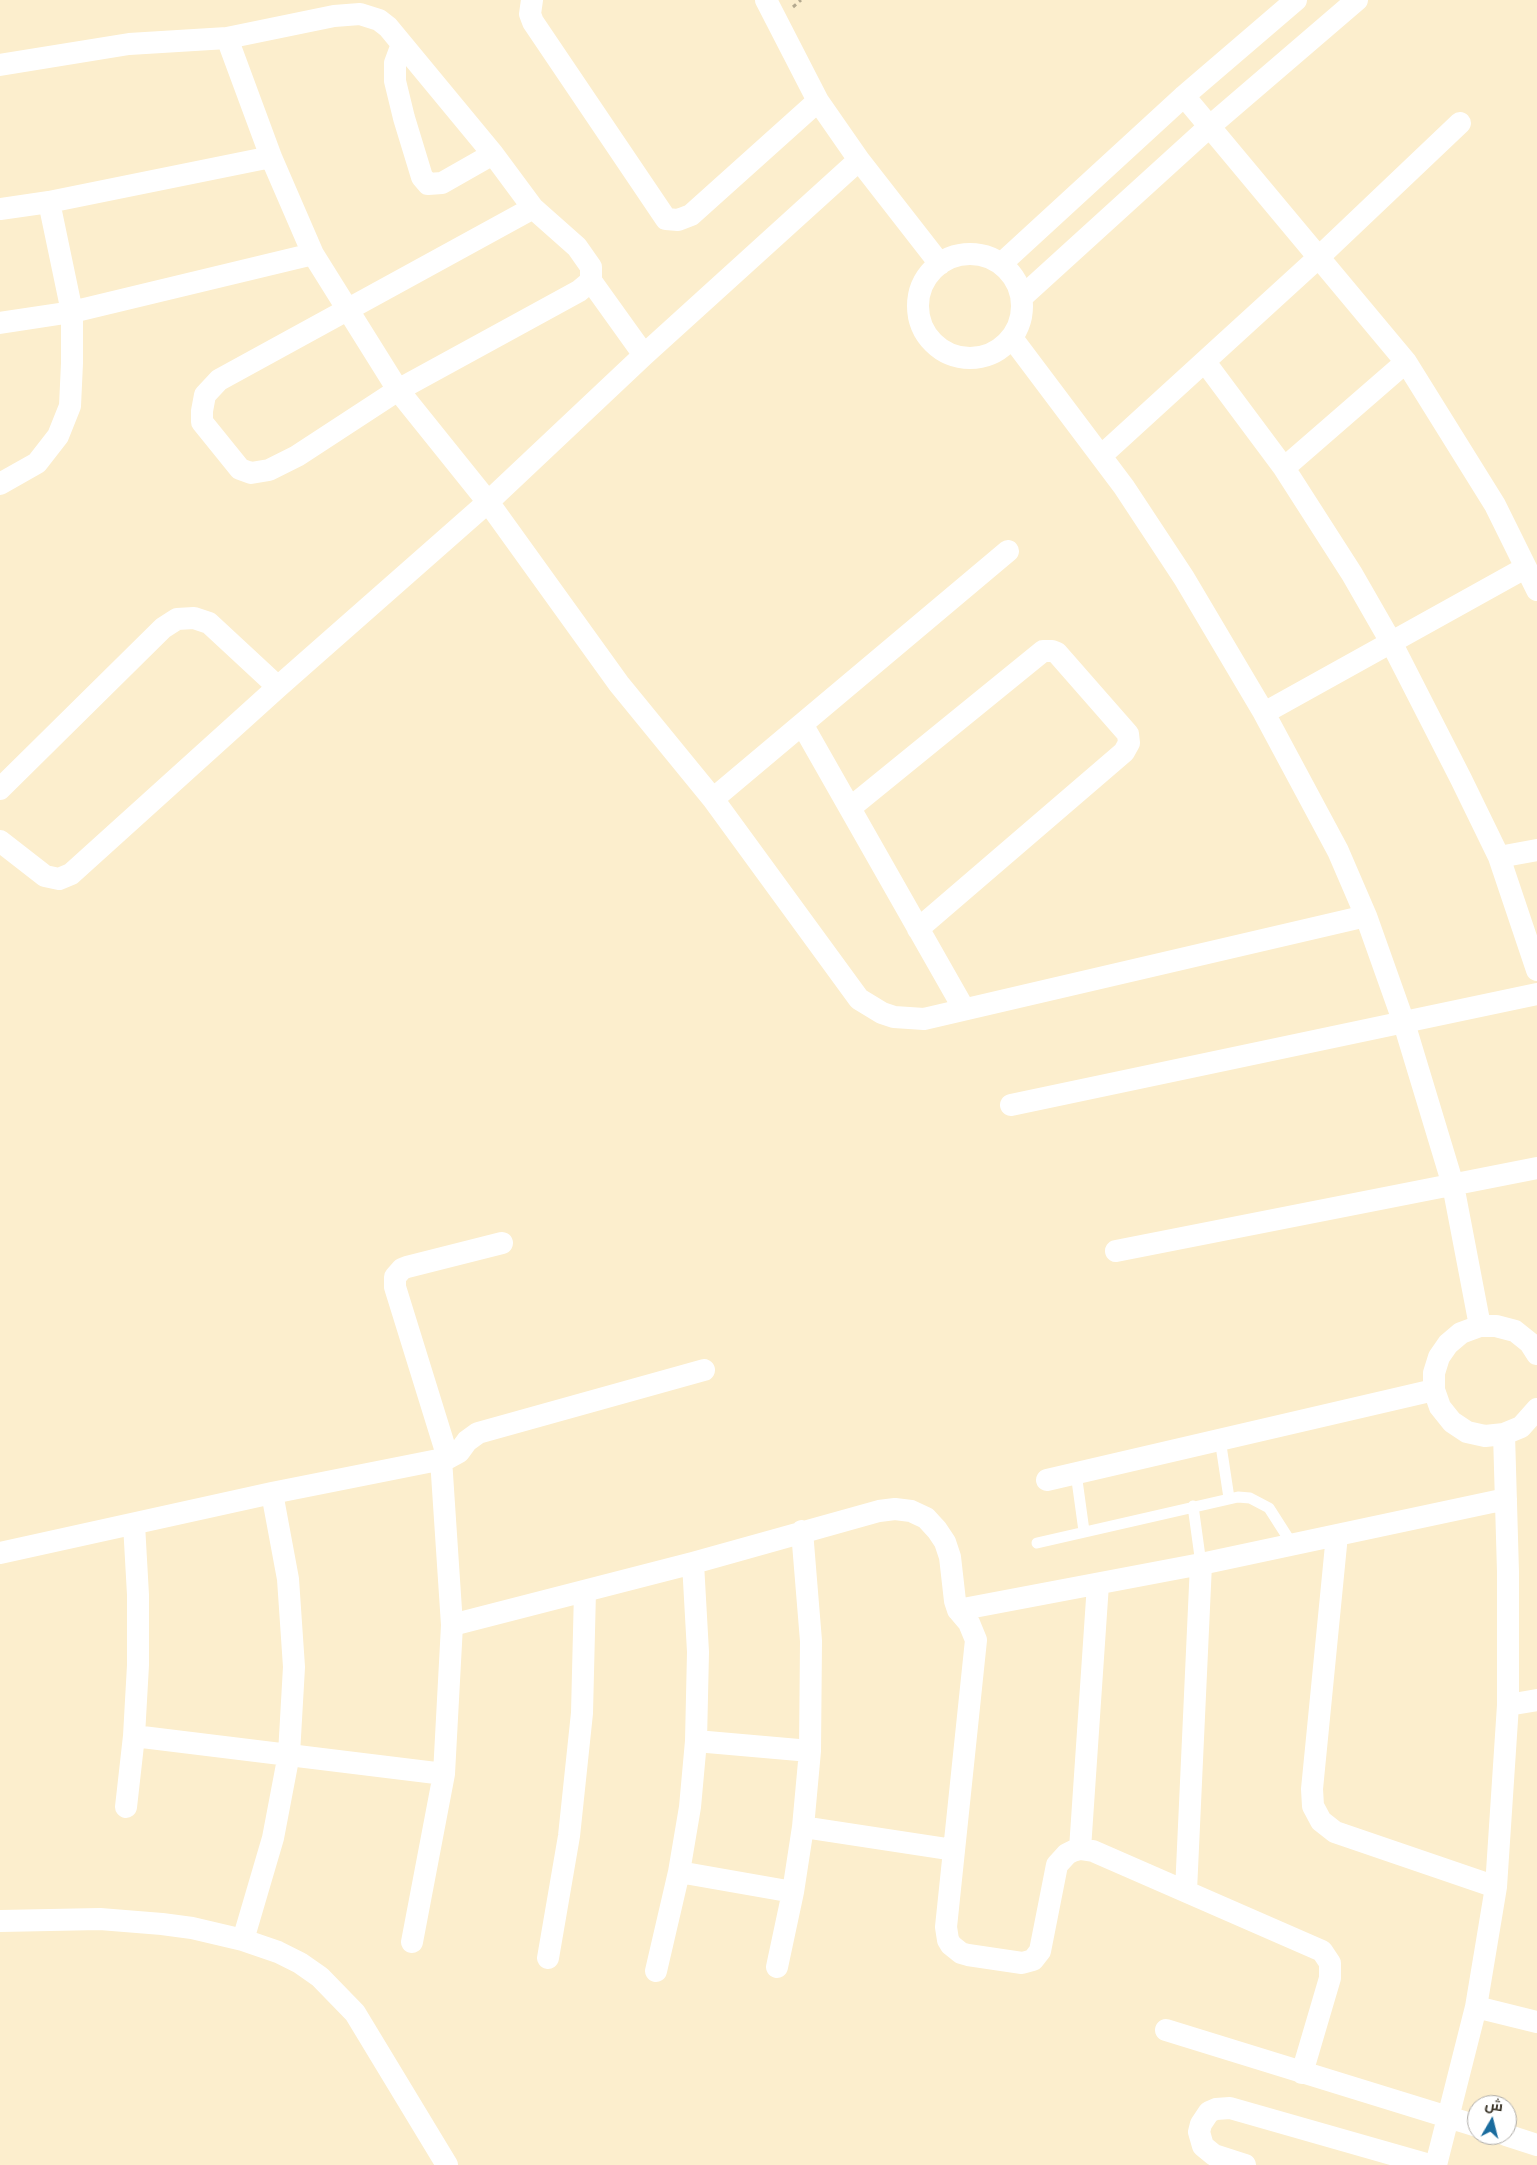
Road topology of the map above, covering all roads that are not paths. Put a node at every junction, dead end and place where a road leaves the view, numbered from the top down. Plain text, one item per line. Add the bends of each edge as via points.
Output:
1 (532, 0) edge
2 (766, 0) edge
3 (1296, 0) edge
4 (1357, 0) edge
5 (227, 38) junction
6 (402, 44) junction
7 (0, 65) edge
8 (1184, 96) junction
9 (818, 102) junction
10 (1460, 123) dead end
11 (1209, 127) junction
12 (493, 154) junction
13 (271, 157) junction
14 (859, 160) junction
15 (49, 202) junction
16 (532, 208) junction
17 (0, 210) edge
18 (313, 254) junction
19 (1319, 257) junction
20 (940, 264) junction
21 (1001, 264) junction
22 (591, 281) junction
23 (1022, 297) junction
24 (346, 309) junction
25 (72, 312) junction
26 (0, 323) edge
27 (1012, 338) junction
28 (644, 355) junction
29 (1205, 362) junction
30 (1406, 362) junction
31 (398, 390) junction
32 (1101, 456) junction
33 (1284, 468) junction
34 (0, 484) edge
35 (488, 502) junction
36 (1008, 551) dead end
37 (1525, 568) junction
38 (1537, 590) edge
39 (1391, 642) junction
40 (278, 687) junction
41 (1264, 713) junction
42 (802, 724) junction
43 (0, 789) edge
44 (713, 798) junction
45 (850, 808) junction
46 (0, 841) edge
47 (1537, 850) edge
48 (1500, 857) junction
49 (1366, 916) junction
50 (918, 930) junction
51 (1537, 970) edge
52 (1537, 994) edge
53 (964, 1010) junction
54 (1404, 1024) junction
55 (1011, 1105) dead end
56 (1537, 1168) edge
57 (1453, 1184) junction
58 (502, 1243) dead end
59 (1116, 1252) dead end
60 (1480, 1326) junction
61 (1537, 1354) edge
62 (704, 1370) dead end
63 (1434, 1390) junction
64 (1537, 1409) edge
65 (1504, 1434) junction
66 (1220, 1439) junction
67 (444, 1459) junction
68 (1076, 1473) junction
69 (1047, 1480) dead end
70 (272, 1493) junction
71 (1229, 1498) junction
72 (1506, 1499) junction
73 (1193, 1506) junction
74 (134, 1524) junction
75 (802, 1531) junction
76 (1084, 1531) junction
77 (1337, 1535) junction
78 (1037, 1542) dead end
79 (1292, 1544) junction
80 (0, 1553) edge
81 (693, 1563) junction
82 (1201, 1564) junction
83 (1098, 1584) junction
84 (585, 1591) junction
85 (958, 1610) junction
86 (452, 1625) junction
87 (1537, 1700) edge
88 (1508, 1705) junction
89 (134, 1736) junction
90 (696, 1741) junction
91 (810, 1751) junction
92 (288, 1754) junction
93 (444, 1774) junction
94 (126, 1807) dead end
95 (803, 1827) junction
96 (954, 1850) junction
97 (1080, 1850) junction
98 (679, 1872) junction
99 (1496, 1887) junction
100 (1186, 1891) junction
101 (793, 1892) junction
102 (0, 1921) edge
103 (243, 1940) junction
104 (412, 1942) dead end
105 (548, 1958) dead end
106 (777, 1967) dead end
107 (656, 1971) dead end
108 (1476, 2008) junction
109 (1537, 2022) edge
110 (1166, 2030) dead end
111 (1302, 2073) junction
112 (1449, 2117) junction
113 (1467, 2123) edge
114 (1517, 2139) edge
115 (1537, 2145) edge
116 (447, 2165) edge
117 (1245, 2165) edge
118 (1430, 2165) edge
119 (1436, 2165) edge

1 - 9 street via 530,14 533,22 666,219 678,220 691,215
2 - 9 street
3 - 8 street
4 - 11 street
5 - 6 street via 334,16 360,14 379,20
5 - 7 street via 129,44
5 - 13 street
6 - 12 street
6 - 12 street via 395,62 395,81 406,127 422,176 428,184 442,184
8 - 11 street
8 - 21 street
9 - 14 street
10 - 19 street
11 - 19 street
11 - 23 street
12 - 16 street
13 - 15 street
13 - 18 street
14 - 20 street
14 - 28 street
15 - 17 street
15 - 25 street
16 - 22 street via 577,247 591,267
16 - 24 street
18 - 24 street
18 - 25 street
19 - 29 street
19 - 30 street
20 - 21 street via 954,256 970,254 986,256
20 - 27 street via 927,276 918,310 923,328 933,342 948,352 965,357 999,350
21 - 23 street via 1018,284
22 - 28 street
22 - 31 street
23 - 27 street via 1019,325
24 - 31 street
24 - 31 street via 219,380 205,395 202,422 240,469 261,472 297,456
25 - 26 street
25 - 34 street via 70,406 58,436 37,463
27 - 32 street
28 - 35 street
29 - 32 street
29 - 33 street
30 - 33 street
30 - 37 street via 1495,505
31 - 35 street
32 - 41 street via 1184,578
33 - 39 street
35 - 40 street
35 - 44 street via 618,684
36 - 42 street
37 - 38 street
37 - 39 street
39 - 41 street
39 - 48 street
40 - 43 street via 209,623 194,618 177,619 163,628
40 - 46 street via 65,877 45,876
41 - 49 street via 1338,851
42 - 44 street
42 - 45 street
44 - 53 street via 858,998 882,1012 909,1019
45 - 50 street
45 - 50 street via 1044,651 1056,653 1128,734 1129,743 1124,752
47 - 48 street
48 - 51 street
49 - 53 street
49 - 54 street
50 - 53 street
52 - 54 street
54 - 55 street
54 - 57 street
56 - 57 street
57 - 59 street
57 - 60 street
58 - 67 street via 407,1267 395,1277 395,1287
60 - 61 street via 1496,1326 1515,1332 1530,1343
60 - 63 street via 1461,1333 1448,1344 1434,1373
62 - 67 street via 478,1433 459,1452
63 - 65 street via 1440,1407 1452,1422 1467,1432 1485,1436
63 - 66 street
64 - 65 street via 1521,1427
65 - 72 street
66 - 68 street
66 - 71 lane
67 - 70 street
67 - 86 street
68 - 69 street
68 - 76 lane
70 - 74 street
70 - 92 street via 288,1579 294,1667
71 - 73 lane
71 - 79 lane via 1250,1498 1269,1508
72 - 77 street
72 - 88 street
73 - 76 lane
73 - 82 lane
74 - 80 street
74 - 89 street via 138,1595
75 - 81 street
75 - 85 street via 895,1509 911,1511 926,1518 945,1542
75 - 91 street via 811,1641
76 - 78 lane
77 - 79 street
77 - 99 street via 1311,1798 1316,1814 1335,1832
79 - 82 street
81 - 84 street
81 - 90 street via 698,1652
82 - 83 street
82 - 100 street
83 - 85 street
83 - 97 street
84 - 86 street
84 - 105 street via 582,1713 570,1836
85 - 96 street via 973,1631 976,1649
86 - 93 street
87 - 88 street
88 - 99 street
89 - 92 street
89 - 94 street
90 - 91 street
90 - 98 street via 690,1807
91 - 95 street
92 - 93 street
92 - 103 street via 273,1838
93 - 104 street
95 - 96 street
95 - 101 street
96 - 97 street via 946,1927 951,1945 961,1953 1022,1963 1033,1960 1040,1951 1057,1864 1067,1854
97 - 100 street via 1094,1851
98 - 101 street
98 - 107 street
99 - 108 street
100 - 111 street via 1316,1947 1327,1957 1330,1978
101 - 106 street
102 - 103 street via 131,1920 192,1928
103 - 116 street via 300,1963 339,1994 355,2013
108 - 109 street
108 - 112 street
110 - 111 street
111 - 112 street
112 - 113 street
112 - 119 street
114 - 115 street
117 - 118 street via 1214,2156 1203,2146 1199,2132 1209,2112 1230,2108

